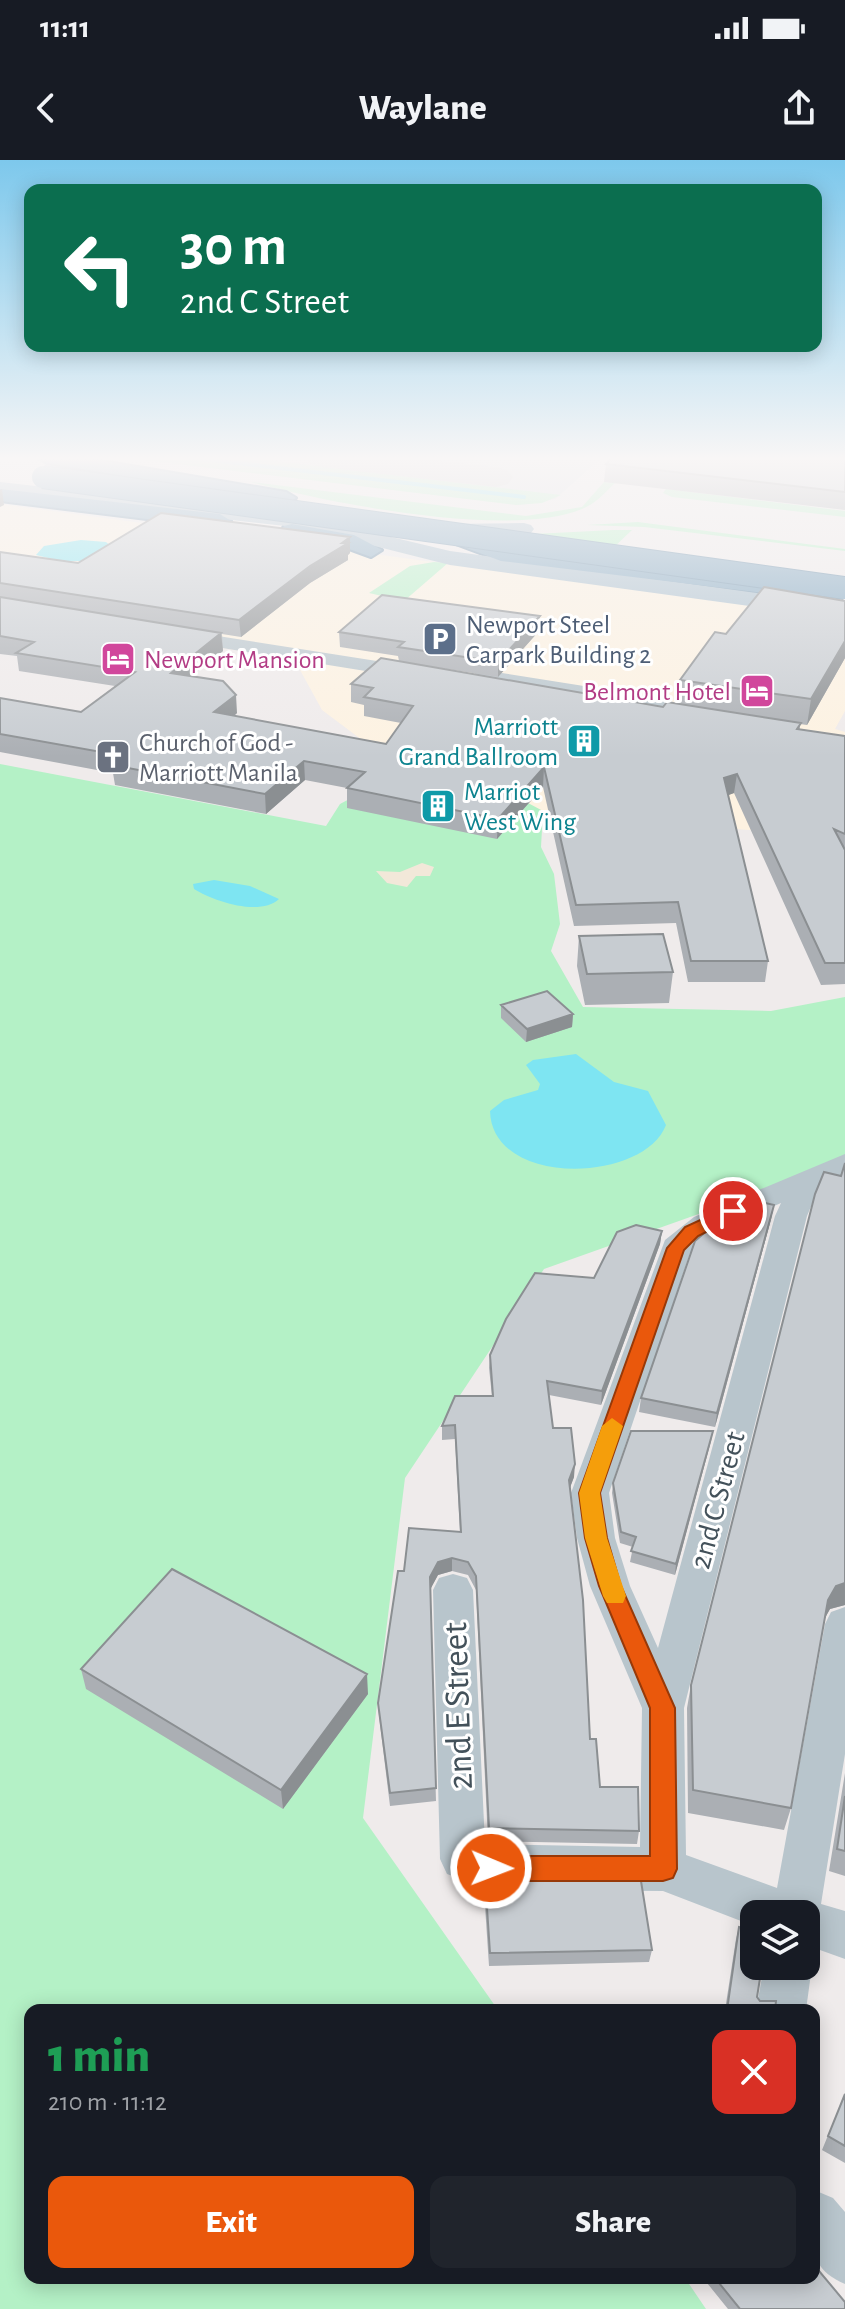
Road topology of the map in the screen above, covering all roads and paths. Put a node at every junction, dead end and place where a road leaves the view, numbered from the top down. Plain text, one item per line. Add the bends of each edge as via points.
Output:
1 (491, 557) edge
2 (526, 557) edge
3 (557, 557) edge
4 (564, 557) edge
5 (613, 557) edge
6 (526, 567) junction
7 (845, 588) edge
8 (790, 592) junction
9 (845, 599) edge
10 (845, 610) edge
11 (162, 630) edge
12 (436, 673) edge
13 (466, 677) edge
14 (696, 714) edge
15 (845, 1163) edge
16 (808, 1178) junction
17 (453, 1590) dead end
18 (845, 1624) edge
19 (663, 1708) junction
20 (663, 1869) junction
21 (746, 1900) edge
22 (798, 1900) edge
23 (820, 1927) edge
24 (845, 1935) edge
25 (786, 1980) edge
26 (782, 2004) edge
27 (820, 2225) edge
28 (845, 2256) edge

1 - 6 main road
2 - 8 highway
3 - 7 main road
4 - 10 highway
5 - 7 highway, bridge
6 - 8 highway
6 - 10 main road
8 - 9 highway
11 - 12 street
13 - 14 street
15 - 16 street
16 - 19 street, 2nd C Street via 791,1216
16 - 19 street via 705,1224 676,1248 590,1493 610,1586
17 - 20 street, 2nd E Street via 463,1859 491,1868
18 - 22 street
19 - 20 street, 2nd C Street
20 - 21 street
23 - 24 street
25 - 26 street
27 - 28 street

